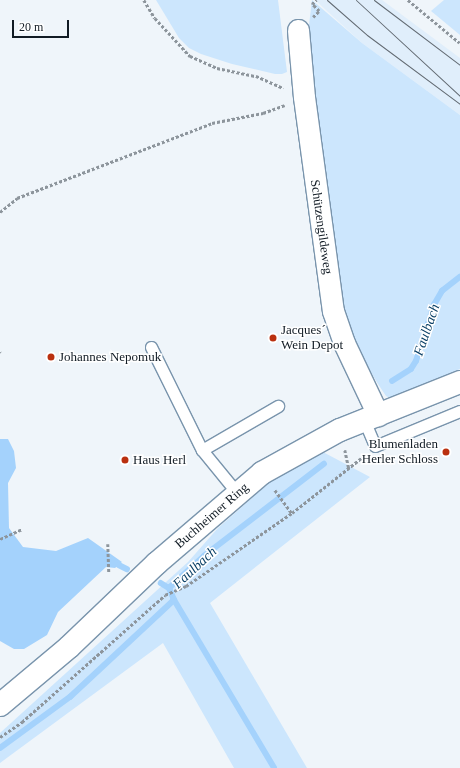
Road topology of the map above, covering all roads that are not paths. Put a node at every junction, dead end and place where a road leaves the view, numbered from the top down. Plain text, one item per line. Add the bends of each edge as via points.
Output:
1 (298, 30) dead end
2 (151, 347) dead end
3 (460, 382) edge
4 (278, 406) dead end
5 (460, 411) edge
6 (371, 417) junction
7 (202, 450) junction
8 (238, 494) junction
9 (0, 705) edge

1 - 6 street, Schützengildeweg via 304,97 334,311
2 - 7 lane
3 - 6 main road, Buchheimer Ring
4 - 7 lane
5 - 6 lane via 375,446
6 - 8 main road, Buchheimer Ring via 340,430 262,473
7 - 8 lane
8 - 9 main road, Buchheimer Ring via 157,563 69,647

